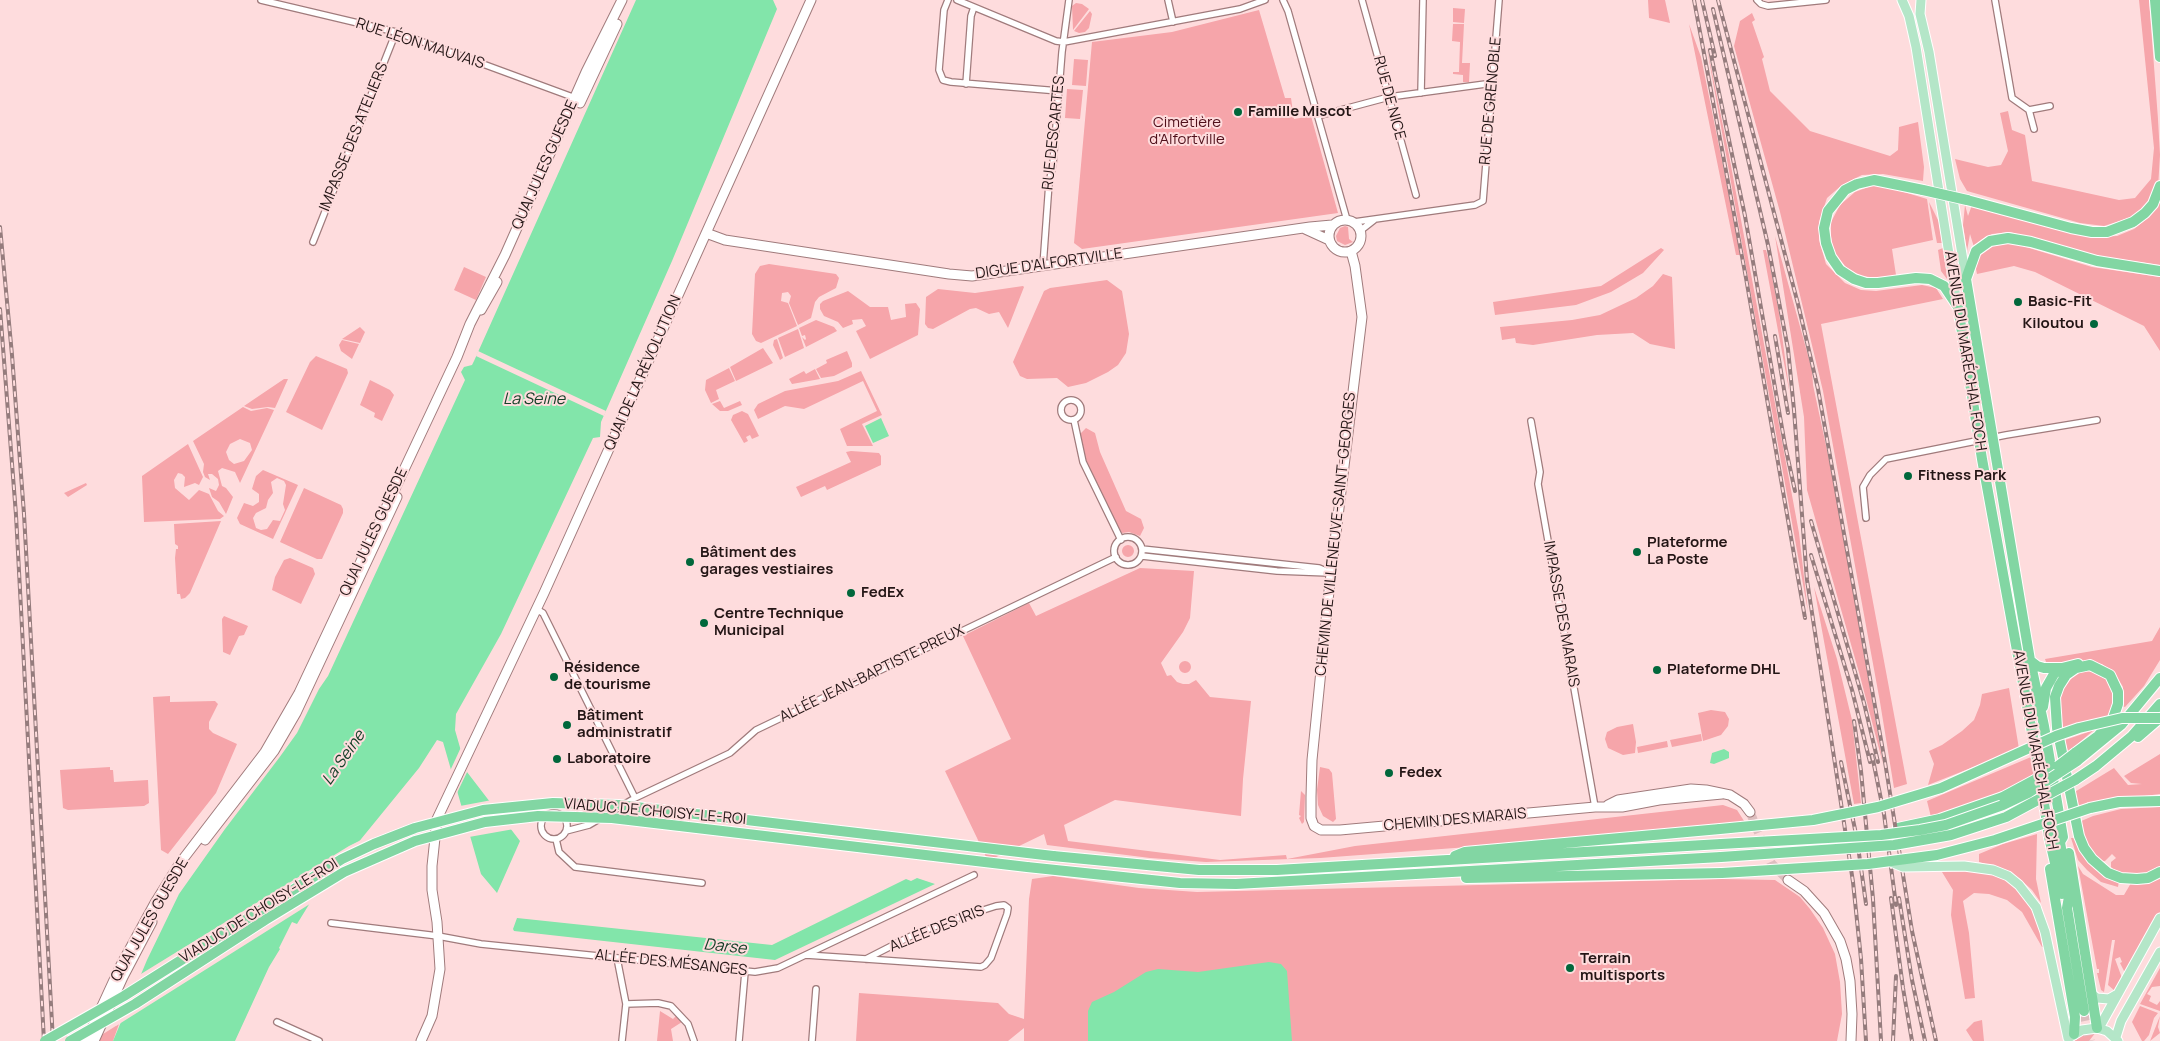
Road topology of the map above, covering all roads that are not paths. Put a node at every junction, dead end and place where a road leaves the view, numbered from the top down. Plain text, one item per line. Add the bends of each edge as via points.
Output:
1 (622, 0) edge
2 (628, 0) edge
3 (811, 0) edge
4 (948, 0) edge
5 (957, 0) edge
6 (1069, 0) edge
7 (1168, 0) edge
8 (1265, 0) edge
9 (1283, 0) edge
10 (1362, 0) edge
11 (1423, 0) edge
12 (1499, 0) edge
13 (1757, 0) edge
14 (1826, 0) edge
15 (1902, 0) edge
16 (1920, 0) edge
17 (1995, 0) edge
18 (2155, 0) edge
19 (261, 1) edge
20 (974, 7) junction
21 (1173, 22) junction
22 (396, 32) junction
23 (1064, 42) junction
24 (2160, 57) edge
25 (1493, 83) junction
26 (966, 84) junction
27 (1059, 91) junction
28 (1421, 93) junction
29 (1389, 97) junction
30 (578, 99) junction
31 (2050, 106) dead end
32 (2029, 110) junction
33 (1318, 116) junction
34 (2034, 129) dead end
35 (2160, 186) edge
36 (1416, 196) dead end
37 (1374, 220) junction
38 (1350, 221) junction
39 (1332, 226) junction
40 (1305, 229) junction
41 (1360, 231) junction
42 (706, 233) junction
43 (1328, 240) junction
44 (312, 242) dead end
45 (1351, 251) junction
46 (1043, 266) junction
47 (2160, 272) edge
48 (1966, 279) junction
49 (1958, 307) junction
50 (1074, 420) dead end
51 (2097, 420) dead end
52 (1531, 421) dead end
53 (1992, 438) junction
54 (1979, 441) junction
55 (1866, 518) dead end
56 (1121, 540) junction
57 (1142, 549) junction
58 (1142, 556) junction
59 (1116, 557) junction
60 (1331, 573) junction
61 (536, 609) junction
62 (2015, 636) junction
63 (2030, 660) junction
64 (2090, 665) junction
65 (2062, 668) junction
66 (2160, 678) edge
67 (2160, 704) edge
68 (2160, 718) edge
69 (2044, 726) junction
70 (2111, 754) junction
71 (2076, 757) junction
72 (635, 798) junction
73 (2160, 801) edge
74 (1595, 806) junction
75 (1750, 812) tunnel mouth
76 (1311, 818) joint
77 (566, 830) junction
78 (1881, 834) junction
79 (2063, 836) junction
80 (2049, 837) junction
81 (556, 839) junction
82 (1447, 860) junction
83 (1891, 862) junction
84 (2160, 872) edge
85 (1448, 873) junction
86 (974, 875) dead end
87 (1788, 880) tunnel mouth
88 (702, 883) dead end
89 (2067, 908) junction
90 (2160, 918) edge
91 (331, 923) dead end
92 (438, 936) junction
93 (2160, 952) edge
94 (806, 955) junction
95 (617, 958) junction
96 (866, 959) junction
97 (2160, 964) edge
98 (745, 972) junction
99 (2145, 979) junction
100 (816, 989) dead end
101 (2116, 994) junction
102 (2093, 995) junction
103 (626, 1004) junction
104 (2084, 1011) tunnel mouth
105 (277, 1022) dead end
106 (2098, 1028) junction
107 (2070, 1038) edge
108 (2117, 1039) edge
109 (45, 1041) edge
110 (70, 1041) edge
111 (86, 1041) edge
112 (94, 1041) edge
113 (319, 1041) edge
114 (421, 1041) edge
115 (622, 1041) edge
116 (694, 1041) edge
117 (740, 1041) edge
118 (812, 1041) edge
119 (1851, 1041) edge

1 - 30 main road, QUAI JULES GUESDE
2 - 30 main road, QUAI JULES GUESDE
3 - 42 main road, QUAI DE LA RÉVOLUTION
4 - 26 street via 944,10 939,72 941,78
5 - 20 street
6 - 23 street, RUE DESCARTES
7 - 21 street
8 - 21 street via 1240,9
9 - 33 street
10 - 29 street, RUE DE NICE
11 - 28 street
12 - 25 street, RUE DE GRENOBLE
13 - 14 street via 1768,6
15 - 16 main road via 1909,3
15 - 49 main road, AVENUE DU MARÉCHAL FOCH via 1916,47
16 - 48 main road, AVENUE DU MARÉCHAL FOCH
17 - 32 street via 2012,98
18 - 24 highway
19 - 22 street, RUE LÉON MAUVAIS
20 - 23 street
20 - 26 street
21 - 23 street
22 - 30 street, RUE LÉON MAUVAIS
22 - 44 street, IMPASSE DES ATELIERS
23 - 27 street, RUE DESCARTES
25 - 28 street
25 - 37 street, RUE DE GRENOBLE via 1483,201 1475,206
26 - 27 street
27 - 46 street, RUE DESCARTES
28 - 29 street
29 - 33 street
29 - 36 street, RUE DE NICE
30 - 111 main road, QUAI JULES GUESDE via 525,205 505,255 295,700 265,752 180,863 155,903 120,967
30 - 112 main road, QUAI JULES GUESDE via 508,260 476,321 296,713 274,751 185,866 159,908
31 - 32 street
32 - 34 street
33 - 38 street
35 - 49 highway, bridge via 2153,204 2145,213 2133,222 2108,232 2071,228 1967,200 1874,180 1845,190 1828,211 1824,228 1831,257 1840,270 1866,283 1930,279 1944,286
37 - 38 street
37 - 41 street
38 - 39 main road via 1341,220
38 - 41 main road
39 - 40 main road, DIGUE D'ALFORTVILLE
39 - 43 main road
40 - 43 main road
40 - 46 main road, DIGUE D'ALFORTVILLE
41 - 45 main road via 1358,245
42 - 46 main road, DIGUE D'ALFORTVILLE via 725,240 949,274 972,276
42 - 61 main road, QUAI DE LA RÉVOLUTION
43 - 45 main road via 1337,251
45 - 60 main road, CHEMIN DE VILLENEUVE-SAINT-GEORGES via 1362,317
47 - 48 highway via 2097,261 2008,238 1990,241 1976,252
48 - 53 highway, AVENUE DU MARÉCHAL FOCH
49 - 54 highway, AVENUE DU MARÉCHAL FOCH
50 - 56 street via 1083,462
51 - 53 street
52 - 74 street, IMPASSE DES MARAIS via 1540,472 1538,484
53 - 54 street
53 - 63 highway, AVENUE DU MARÉCHAL FOCH
54 - 55 street via 1886,459 1863,487
54 - 62 highway, AVENUE DU MARÉCHAL FOCH
56 - 57 street via 1136,540
56 - 59 street via 1114,550
57 - 58 street
57 - 60 street via 1320,568
58 - 59 street via 1136,563 1128,565
58 - 60 street via 1277,571
59 - 72 street, ALLÉE JEAN-BAPTISTE PREUX via 756,730 730,754
60 - 76 main road, CHEMIN DE VILLENEUVE-SAINT-GEORGES via 1312,760
61 - 72 street via 544,613
61 - 92 main road, QUAI DE LA RÉVOLUTION via 437,819 432,890
62 - 63 highway
62 - 80 highway, AVENUE DU MARÉCHAL FOCH
63 - 65 highway via 2044,668
63 - 69 highway, AVENUE DU MARÉCHAL FOCH
64 - 65 highway via 2075,664
64 - 71 highway via 2104,671 2113,680 2118,704 2108,725
64 - 84 highway via 2076,668 2066,675 2055,697 2055,712 2079,836 2099,867 2114,876 2148,878
65 - 69 highway via 2047,683 2043,700
66 - 71 highway via 2121,725
67 - 70 highway
68 - 70 highway via 2121,752
68 - 82 highway, bridge via 2122,718 2079,728 1941,788 1878,807 1813,820 1465,852
69 - 79 highway, AVENUE DU MARÉCHAL FOCH
70 - 85 highway, bridge via 2075,780 2006,817 1952,835 1894,845
71 - 78 highway, bridge via 2003,797 1940,819
71 - 78 highway, bridge via 2028,793 1976,816 1920,830
72 - 77 street, ALLÉE JEAN-BAPTISTE PREUX via 589,825
73 - 83 highway, bridge via 2119,802 2090,808 1960,850
74 - 75 main road, CHEMIN DES MARAIS via 1622,806 1722,794 1738,799
74 - 76 main road, CHEMIN DES MARAIS via 1340,830 1317,828
77 - 81 street
77 - 81 street via 566,822 561,816 547,816 542,822 542,831 547,837
78 - 82 highway, VIADUC DE CHOISY-LE-ROI, bridge
79 - 89 highway, AVENUE DU MARÉCHAL FOCH via 2060,842 2069,897
79 - 102 highway via 2067,842
80 - 89 highway, AVENUE DU MARÉCHAL FOCH
80 - 107 highway via 2055,903 2075,1017
81 - 88 street via 558,850 575,867
82 - 109 highway, VIADUC DE CHOISY-LE-ROI, bridge via 1231,871 1053,856 619,805 552,803 483,810 416,828 342,859 124,996
83 - 85 highway, bridge via 1722,873 1463,878
83 - 107 main road, bridge via 1903,867 1964,866 1993,870 2020,885 2036,906 2045,932
85 - 110 highway, VIADUC DE CHOISY-LE-ROI, bridge via 1236,884 1180,883 612,818 538,816 485,822 415,841 344,872 135,1004
86 - 94 street, ALLÉE DES MÉSANGES
87 - 119 main road via 1824,912 1840,942 1850,989
89 - 104 highway, AVENUE DU MARÉCHAL FOCH
90 - 101 main road
91 - 92 street, ALLÉE DES MÉSANGES
92 - 95 street, ALLÉE DES MÉSANGES via 481,944
92 - 114 main road, QUAI DE LA RÉVOLUTION via 438,982 432,1016
93 - 99 main road
94 - 96 street, ALLÉE DES IRIS
94 - 98 street, ALLÉE DES MÉSANGES via 778,968
95 - 98 street, ALLÉE DES MÉSANGES
95 - 103 street
96 - 96 street, ALLÉE DES IRIS via 985,965 991,958 1008,908 996,906 955,918
97 - 99 street
98 - 117 street
99 - 108 main road via 2121,1021
100 - 118 street
101 - 102 main road via 2109,999
101 - 106 main road
102 - 106 highway
103 - 115 street
103 - 116 street via 671,1006 688,1024
105 - 113 street
106 - 107 main road via 2086,1029
106 - 108 main road

